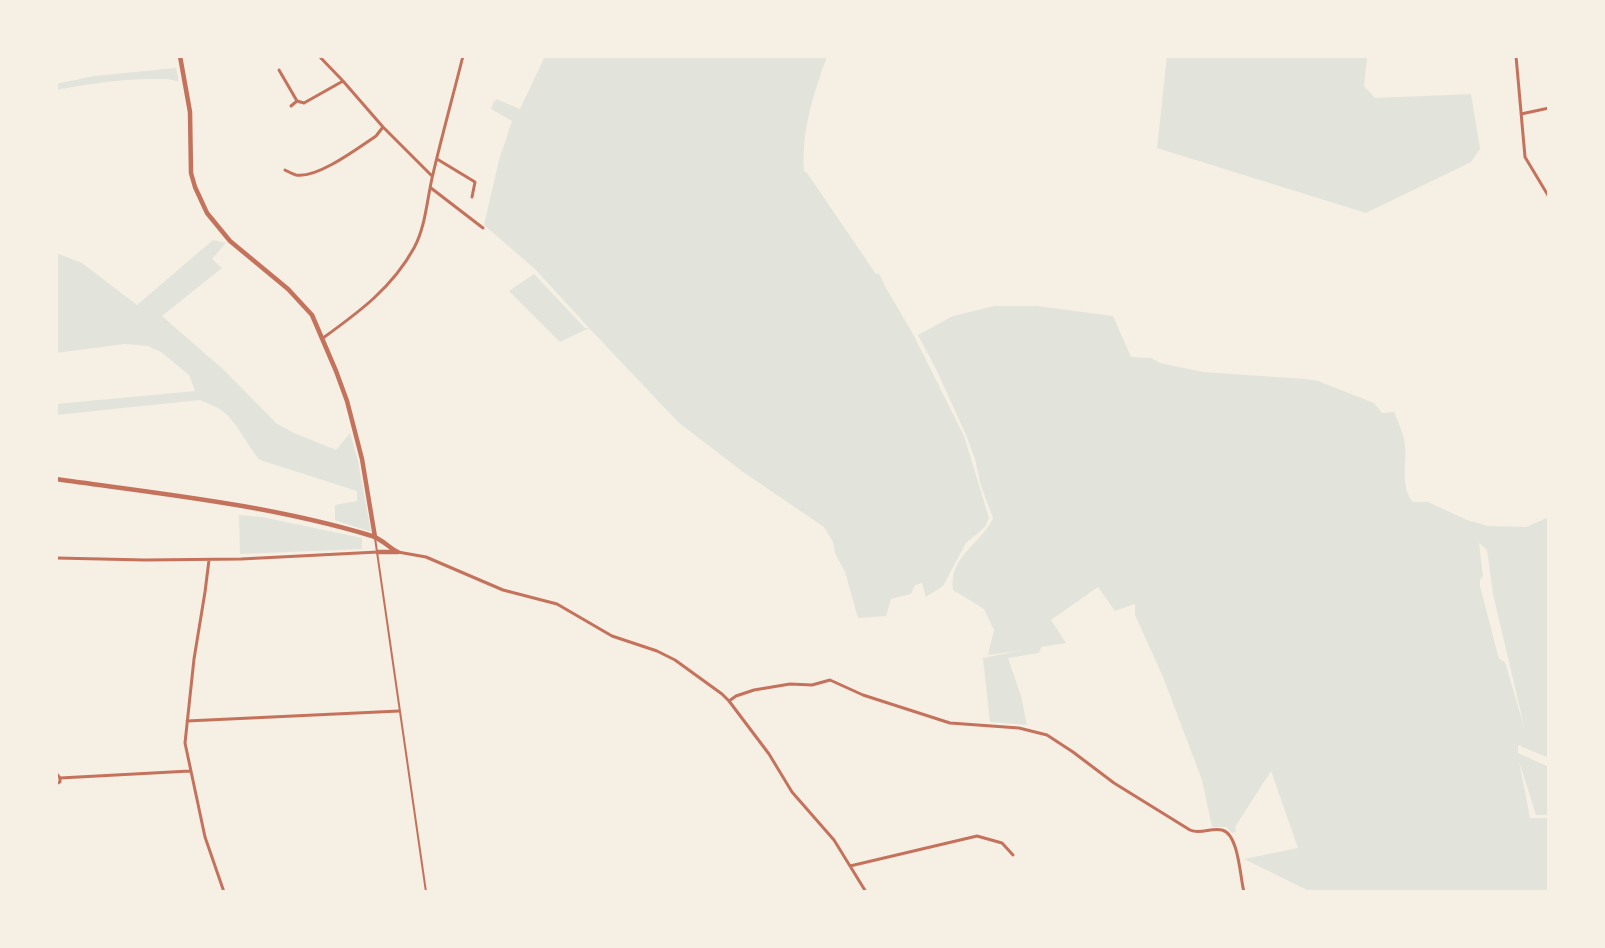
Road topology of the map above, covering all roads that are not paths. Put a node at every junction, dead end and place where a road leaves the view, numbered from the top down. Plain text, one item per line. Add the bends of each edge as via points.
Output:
1 (180, 56) edge
2 (464, 56) edge
3 (1516, 56) edge
4 (321, 57) edge
5 (279, 70) dead end
6 (342, 81) junction
7 (297, 101) junction
8 (291, 106) dead end
9 (1549, 108) edge
10 (1521, 114) junction
11 (382, 127) junction
12 (437, 159) junction
13 (286, 170) dead end
14 (432, 177) junction
15 (431, 188) junction
16 (472, 197) dead end
17 (1549, 197) edge
18 (482, 228) dead end
19 (322, 338) junction
20 (56, 479) edge
21 (375, 537) junction
22 (378, 552) junction
23 (398, 552) junction
24 (56, 558) edge
25 (209, 560) junction
26 (729, 701) junction
27 (400, 711) junction
28 (187, 721) junction
29 (190, 771) junction
30 (56, 773) edge
31 (60, 778) junction
32 (56, 784) edge
33 (1012, 856) dead end
34 (850, 866) junction
35 (224, 892) edge
36 (426, 892) edge
37 (866, 892) edge
38 (1244, 892) edge

1 - 19 street via 190,112 191,173 207,213 230,240 288,289 312,315
2 - 12 street
3 - 10 street
4 - 6 street
5 - 7 street
6 - 7 street via 304,103
6 - 11 street
7 - 8 street
9 - 10 street
10 - 17 street via 1525,157
11 - 13 street via 376,136 319,172 295,175
11 - 14 street
12 - 14 street
12 - 16 street via 475,182
14 - 15 street
15 - 18 street
15 - 19 street via 415,247 368,305
19 - 21 street via 347,401 362,460
20 - 21 street via 287,514
21 - 22 lane
21 - 23 street
22 - 23 street
22 - 25 street
22 - 27 lane
23 - 26 street via 426,557 503,590 557,604 612,636 675,660
24 - 25 street
25 - 28 street
26 - 34 street via 769,754 792,792 829,834
26 - 38 street via 754,690 790,684 812,685 830,680 863,695 950,723 1019,728 1047,736 1190,830 1226,832 1235,846
27 - 28 street
27 - 36 lane
28 - 29 street via 185,743
29 - 31 street
29 - 35 street via 205,837
30 - 31 street
31 - 32 street
33 - 34 street via 1002,843 977,836
34 - 37 street

